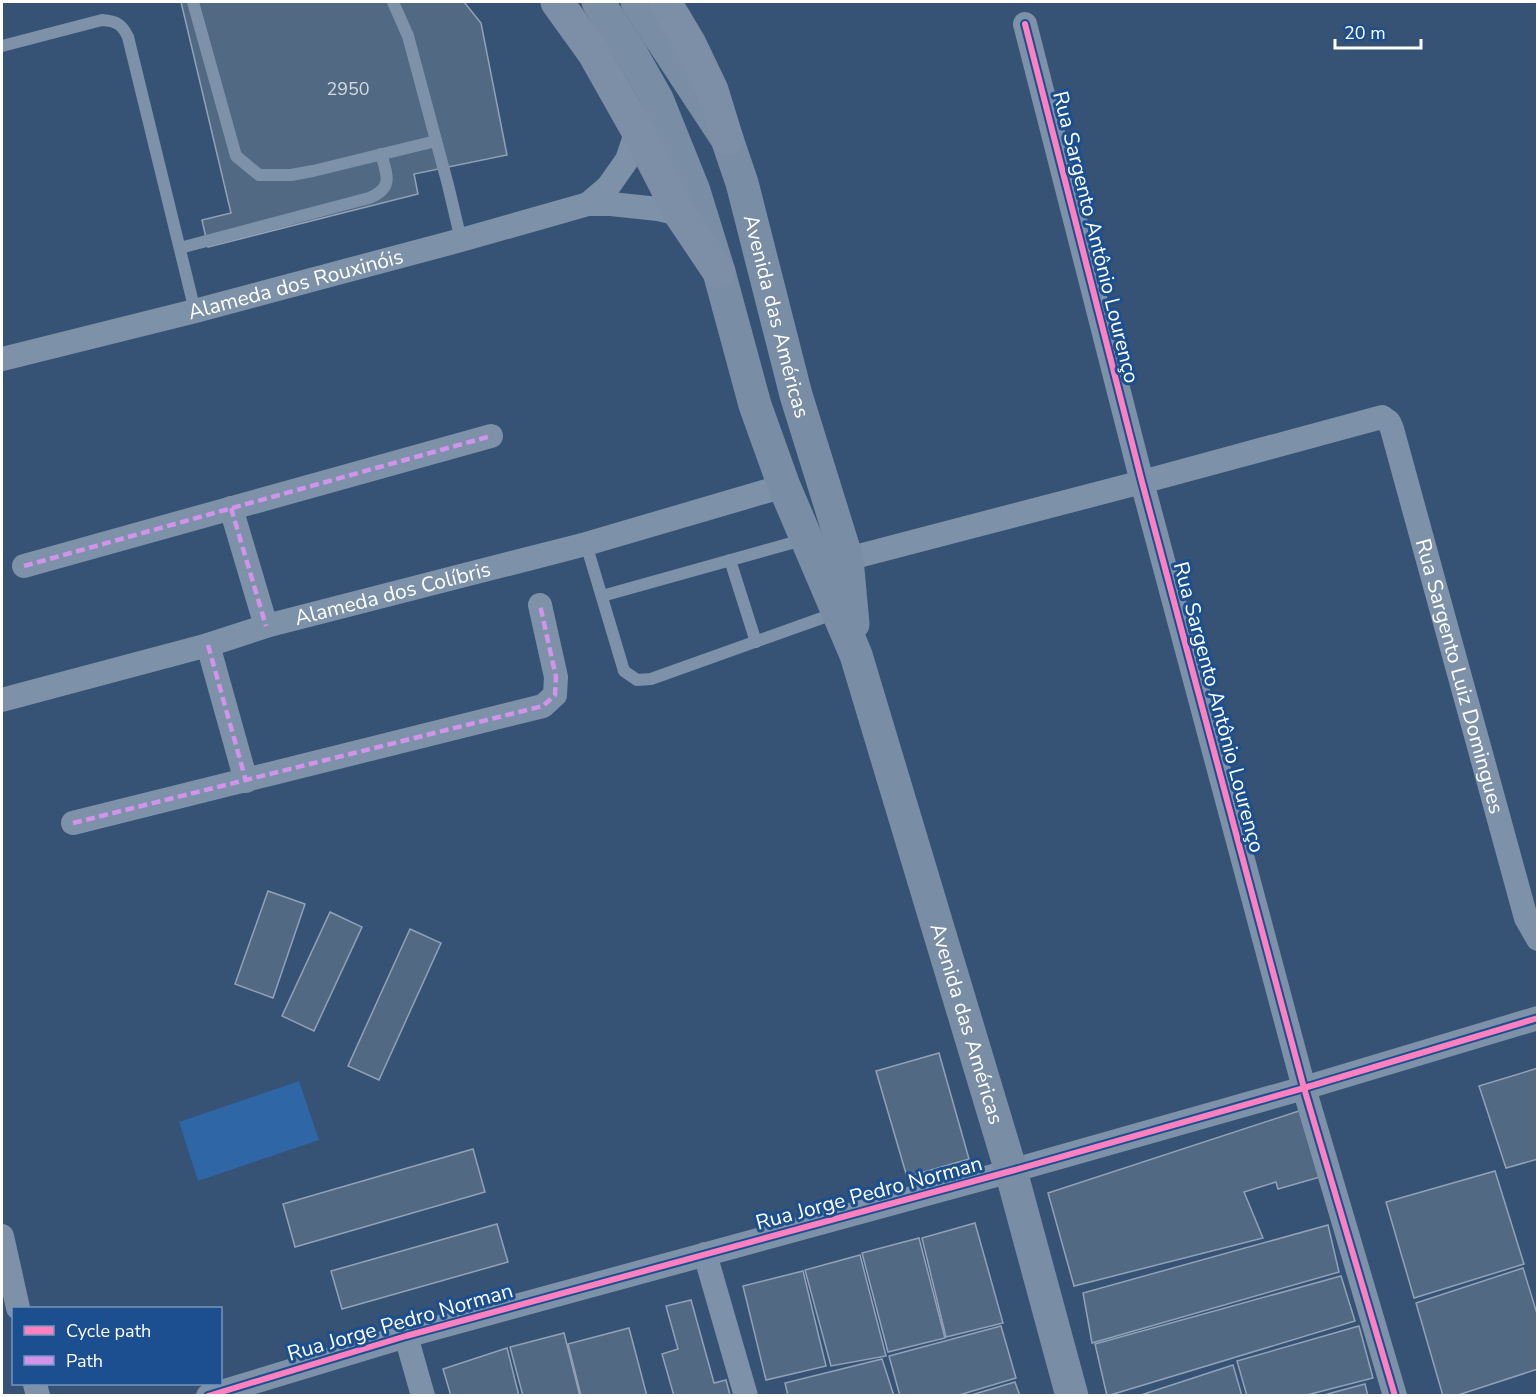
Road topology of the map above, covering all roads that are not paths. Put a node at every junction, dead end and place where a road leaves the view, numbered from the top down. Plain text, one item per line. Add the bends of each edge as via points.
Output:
1 (193, 2) edge
2 (393, 2) edge
3 (557, 2) edge
4 (598, 2) edge
5 (637, 2) edge
6 (665, 2) edge
7 (1025, 24) dead end
8 (2, 46) edge
9 (637, 130) junction
10 (727, 140) junction
11 (436, 141) junction
12 (381, 154) junction
13 (588, 204) junction
14 (680, 214) junction
15 (461, 240) junction
16 (180, 248) junction
17 (719, 272) junction
18 (195, 311) junction
19 (2, 359) edge
20 (491, 436) dead end
21 (1142, 482) junction
22 (784, 486) junction
23 (231, 508) junction
24 (807, 539) junction
25 (586, 544) junction
26 (847, 559) junction
27 (730, 560) junction
28 (24, 566) dead end
29 (602, 596) junction
30 (540, 605) dead end
31 (838, 613) junction
32 (266, 626) junction
33 (756, 642) junction
34 (208, 645) junction
35 (856, 655) junction
36 (2, 700) edge
37 (246, 781) junction
38 (73, 823) dead end
39 (1538, 939) edge
40 (1538, 1018) edge
41 (1304, 1088) junction
42 (1011, 1171) junction
43 (2, 1236) edge
44 (705, 1254) junction
45 (18, 1307) edge
46 (406, 1336) junction
47 (208, 1395) edge
48 (423, 1395) edge
49 (746, 1395) edge
50 (1072, 1395) edge
51 (1395, 1395) edge

1 - 12 lane via 236,156 248,167 259,175 291,175
2 - 11 lane via 408,36
3 - 9 main road via 593,52
4 - 17 main road, Avenida das Américas via 657,99 694,191
5 - 10 main road, Avenida das Américas
6 - 10 main road via 712,90
7 - 21 street, Rua Sargento Antônio Lourenço
8 - 16 lane via 102,20 114,21 124,28
9 - 13 street, Alameda dos Rouxinóis via 627,160 608,187
9 - 14 main road
10 - 26 main road, Avenida das Américas via 742,183 796,394
11 - 12 lane
11 - 15 lane
12 - 16 lane via 388,178 379,194
13 - 14 street, Alameda dos Rouxinóis
13 - 15 street, Alameda dos Rouxinóis
14 - 17 main road
15 - 18 street, Alameda dos Rouxinóis
16 - 18 lane
17 - 22 main road, Avenida das Américas via 755,405
18 - 19 street, Alameda dos Rouxinóis
20 - 23 street
21 - 26 street
21 - 39 street, Rua Sargento Luiz Domingues via 1382,417 1389,422 1526,918
21 - 41 street, Rua Sargento Antônio Lourenço
22 - 24 main road, Avenida das Américas
22 - 25 street, Alameda dos Colíbris
23 - 28 street
23 - 32 street
24 - 27 lane
24 - 31 main road, Avenida das Américas
25 - 29 lane
25 - 32 street, Alameda dos Colíbris
26 - 35 main road, Avenida das Américas
27 - 29 lane
27 - 33 lane
29 - 33 lane via 624,671 637,680
30 - 37 street via 556,677 555,695 543,706
31 - 33 lane
31 - 35 main road, Avenida das Américas
32 - 34 street, Alameda dos Colíbris
34 - 36 street, Alameda dos Colíbris
34 - 37 street
35 - 42 main road, Avenida das Américas
37 - 38 street
40 - 41 street, Rua Jorge Pedro Norman
41 - 42 street, Rua Jorge Pedro Norman
41 - 51 street, Rua Sargento Antônio Lourenço
42 - 44 street, Rua Jorge Pedro Norman
42 - 50 main road, Avenida das Américas
43 - 45 street
44 - 46 street, Rua Jorge Pedro Norman
44 - 49 street
46 - 47 street, Rua Jorge Pedro Norman
46 - 48 street

